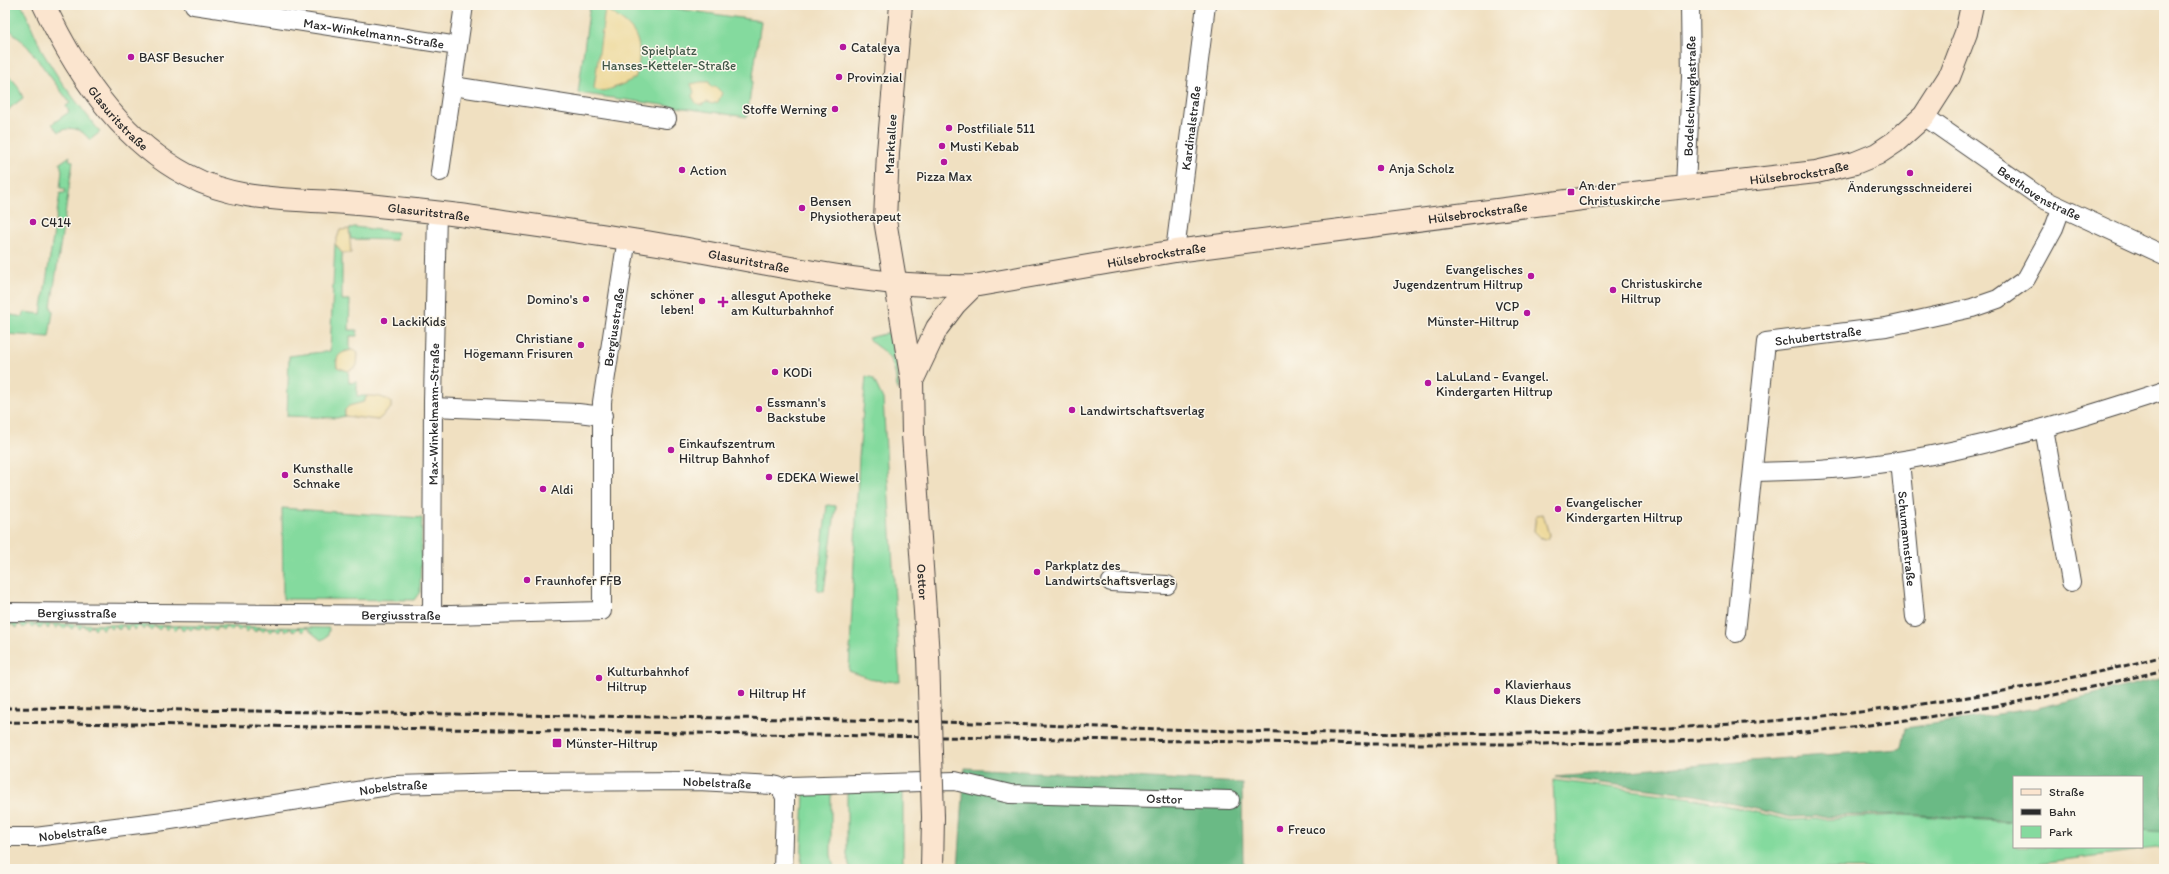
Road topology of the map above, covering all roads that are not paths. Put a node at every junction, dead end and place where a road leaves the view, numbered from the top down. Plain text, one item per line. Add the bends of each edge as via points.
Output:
1 (44, 5) edge
2 (194, 5) edge
3 (464, 5) edge
4 (901, 5) edge
5 (1206, 5) edge
6 (1690, 5) edge
7 (1972, 5) edge
8 (458, 46) junction
9 (453, 86) junction
10 (1924, 116) junction
11 (667, 119) dead end
12 (440, 172) dead end
13 (1686, 187) junction
14 (2061, 209) junction
15 (437, 212) junction
16 (627, 238) junction
17 (1175, 252) junction
18 (2164, 255) edge
19 (895, 282) junction
20 (973, 286) junction
21 (912, 382) junction
22 (2164, 391) edge
23 (433, 407) junction
24 (603, 413) junction
25 (2044, 428) junction
26 (1900, 461) junction
27 (1753, 472) junction
28 (1111, 582) dead end
29 (2071, 582) dead end
30 (1167, 585) dead end
31 (5, 612) edge
32 (432, 615) junction
33 (1915, 617) dead end
34 (1736, 633) dead end
35 (782, 791) junction
36 (1230, 800) dead end
37 (5, 837) edge
38 (782, 869) edge
39 (932, 869) edge

1 - 15 main road, Glasuritstraße via 75,63 113,115 152,151 188,176 228,192 246,196
2 - 8 street, Max-Winkelmann-Straße
3 - 8 street, Max-Winkelmann-Straße
4 - 19 main road, Marktallee via 885,220
5 - 17 street, Kardinalstraße
6 - 13 street, Bodelschwinghstraße via 1691,77
7 - 10 main road, Hülsebrockstraße via 1966,33 1949,77
8 - 9 street, Max-Winkelmann-Straße
9 - 11 street
9 - 12 street, Max-Winkelmann-Straße
10 - 13 main road, Hülsebrockstraße via 1895,142 1877,154 1855,163 1816,172
10 - 14 street, Beethovenstraße
13 - 17 main road, Hülsebrockstraße
14 - 18 street, Beethovenstraße
14 - 27 street, Schubertstraße via 2054,228 2026,280 1998,299 1972,308 1886,327 1766,342
15 - 16 main road, Glasuritstraße
15 - 23 street, Max-Winkelmann-Straße
16 - 19 main road, Glasuritstraße via 830,276
16 - 24 street, Bergiusstraße
17 - 20 main road, Hülsebrockstraße
19 - 20 main road, Hülsebrockstraße via 943,287
19 - 21 main road, Osttor
20 - 21 main road, Osttor via 937,328
21 - 39 main road, Osttor, bridge via 912,435 928,656
22 - 25 street
23 - 24 street
23 - 32 street, Max-Winkelmann-Straße
24 - 32 street, Bergiusstraße via 602,611
25 - 26 street via 1976,446
25 - 29 street
26 - 27 street via 1832,469
26 - 33 street, Schumannstraße
27 - 34 street, Schubertstraße
28 - 30 street
31 - 32 street, Bergiusstraße
35 - 36 street, Osttor via 790,786 819,784 955,781 1010,794
35 - 37 street, Nobelstraße via 773,785 698,781 395,785 164,821
35 - 38 street via 785,802

